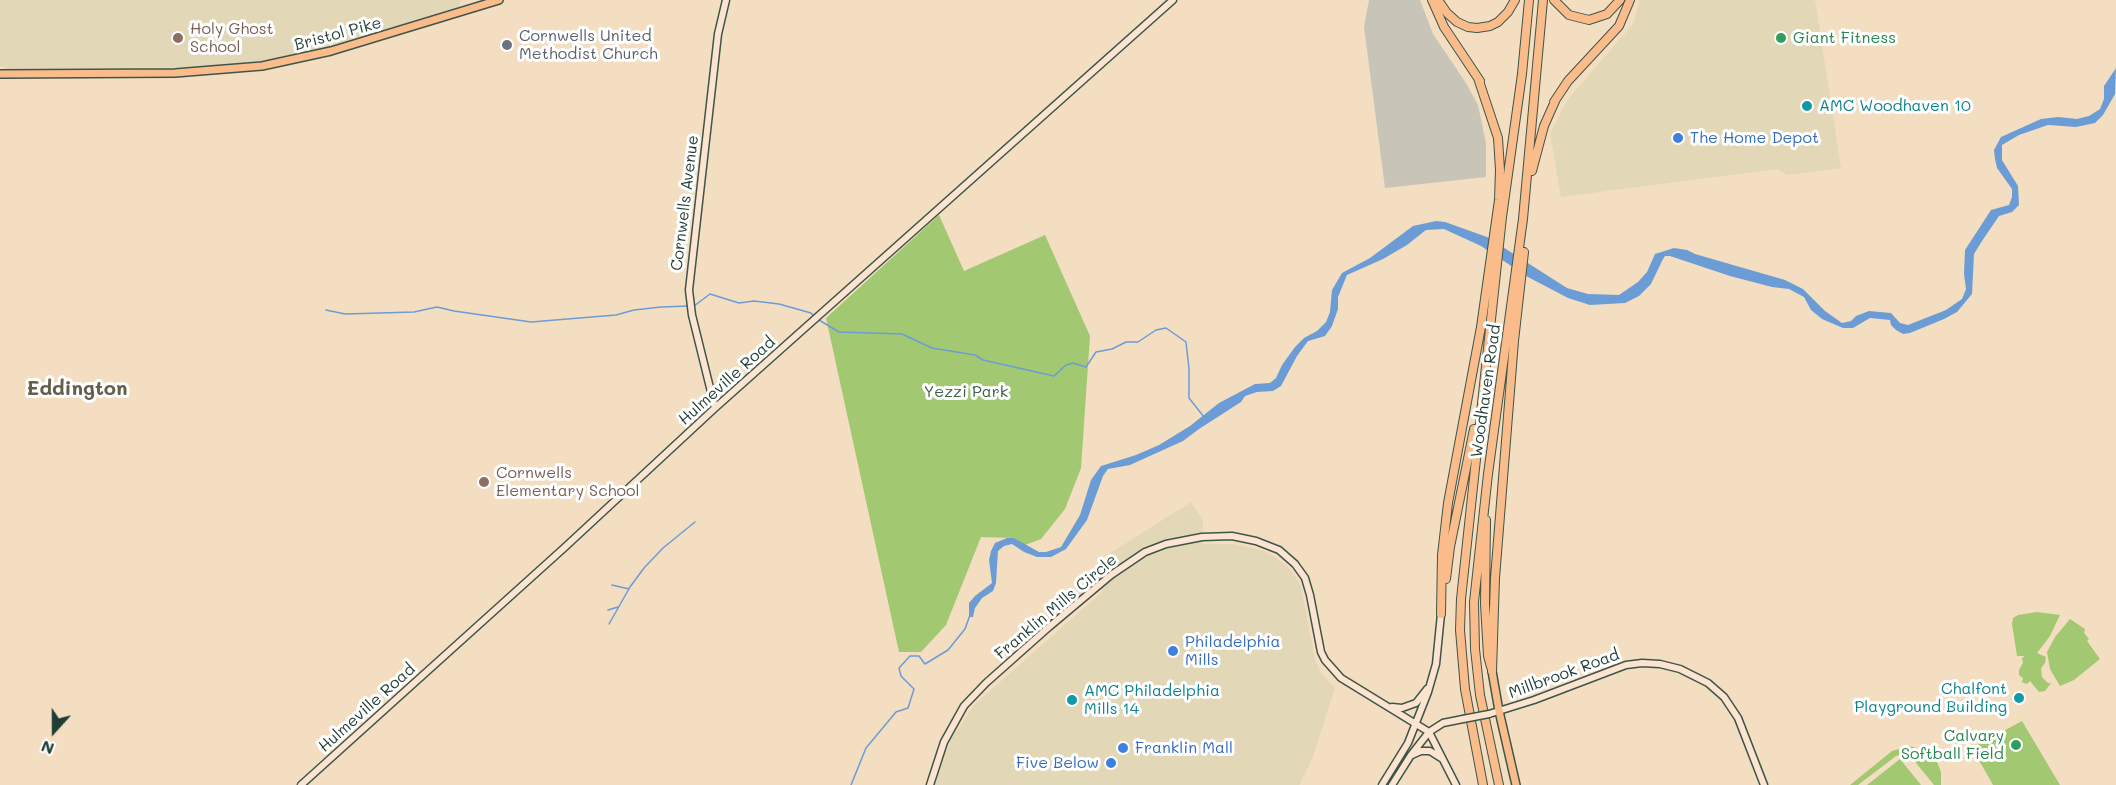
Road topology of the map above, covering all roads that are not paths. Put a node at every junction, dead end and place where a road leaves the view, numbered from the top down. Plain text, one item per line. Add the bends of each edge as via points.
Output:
1 (499, 0) edge
2 (726, 0) edge
3 (1173, 0) edge
4 (1432, 0) edge
5 (1438, 0) edge
6 (1515, 0) edge
7 (1529, 0) edge
8 (1543, 0) edge
9 (1554, 0) edge
10 (1620, 0) edge
11 (1630, 0) edge
12 (0, 74) edge
13 (1478, 78) junction
14 (1556, 99) junction
15 (1502, 217) junction
16 (1523, 219) junction
17 (1497, 242) junction
18 (1521, 255) junction
19 (1495, 259) junction
20 (1519, 274) junction
21 (1484, 374) junction
22 (715, 408) junction
23 (1488, 474) junction
24 (1441, 614) junction
25 (1492, 671) junction
26 (1432, 680) junction
27 (1387, 706) junction
28 (1499, 711) junction
29 (1418, 723) junction
30 (1429, 732) junction
31 (1411, 755) junction
32 (1443, 760) junction
33 (301, 785) edge
34 (930, 785) edge
35 (1382, 785) edge
36 (1392, 785) edge
37 (1456, 785) edge
38 (1482, 785) edge
39 (1499, 785) edge
40 (1516, 785) edge
41 (1764, 785) edge

1 - 12 main road, Bristol Pike via 331,51 262,66 190,72
2 - 22 street, Cornwells Avenue via 718,34 690,279 691,306
3 - 22 street, Hulmeville Road
4 - 13 highway via 1444,27
5 - 6 highway via 1457,22 1477,28 1498,22
7 - 15 highway, Woodhaven Road
8 - 16 highway, Woodhaven Road
9 - 10 highway via 1569,15 1589,20 1607,14
11 - 14 highway via 1619,26
13 - 15 highway via 1492,104 1501,141
13 - 17 highway via 1498,138
14 - 16 highway via 1533,152
14 - 18 highway via 1532,169
15 - 17 highway, Woodhaven Road
16 - 18 highway, Woodhaven Road
17 - 19 highway, Woodhaven Road
18 - 20 highway, Woodhaven Road
19 - 21 highway, Woodhaven Road
19 - 24 highway via 1448,503
20 - 23 highway, Woodhaven Road
20 - 25 highway via 1495,578
21 - 24 highway
21 - 38 highway, Woodhaven Road via 1460,630 1465,689
22 - 33 street, Hulmeville Road
23 - 25 highway via 1485,604
23 - 39 highway, Woodhaven Road via 1476,575 1475,649 1480,695
24 - 26 street
25 - 28 main road
26 - 27 street via 1416,703 1402,708
26 - 29 street
27 - 29 street, Franklin Mills Circle
27 - 34 street, Franklin Mills Circle via 1341,678 1325,660 1305,578 1295,564 1279,550 1256,540 1202,537 1145,552 1111,575 986,683 964,706 950,730
28 - 30 street, Millbrook Road, bridge via 1443,723
28 - 40 main road
28 - 41 street, Millbrook Road via 1626,665 1660,664 1680,669 1708,683 1724,697 1738,718
29 - 30 street, Franklin Mills Circle
29 - 35 street
30 - 31 street
30 - 32 street
31 - 32 street via 1430,751
31 - 36 street
32 - 37 street

